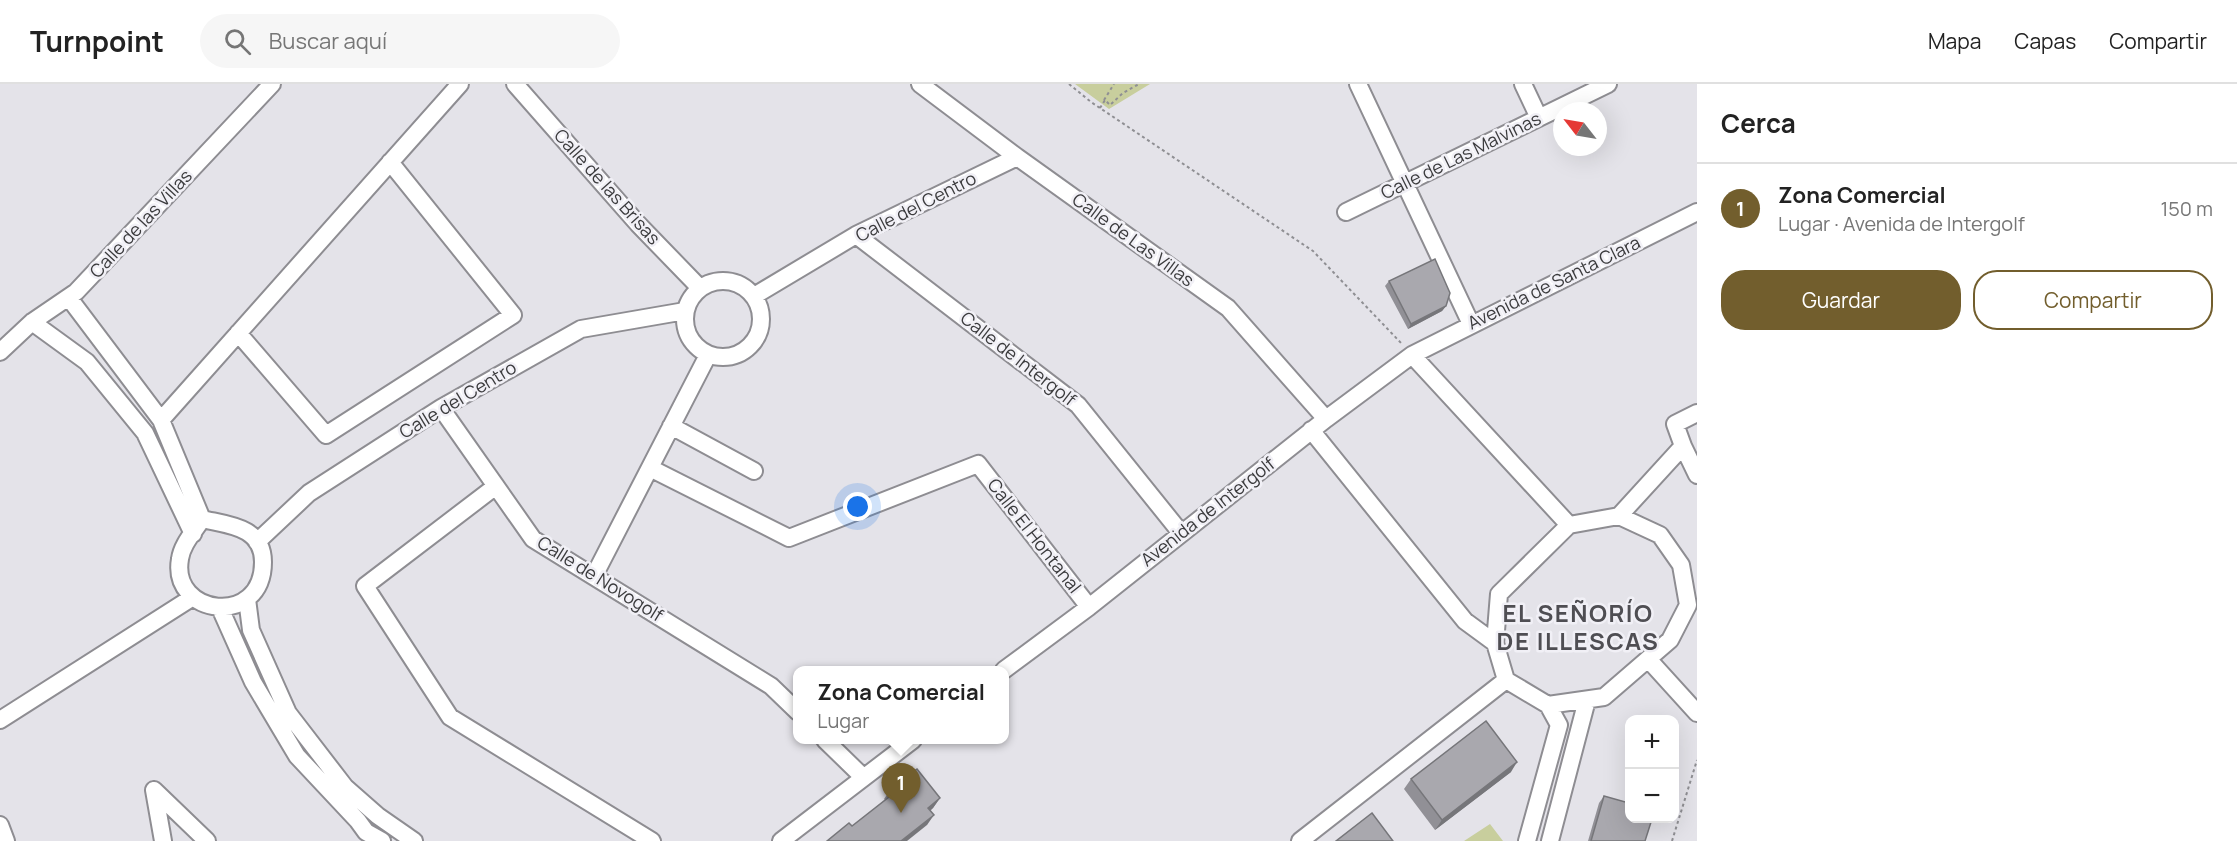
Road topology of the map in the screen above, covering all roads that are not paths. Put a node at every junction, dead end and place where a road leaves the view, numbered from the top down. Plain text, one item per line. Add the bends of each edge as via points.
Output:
1 (272, 84) edge
2 (460, 84) edge
3 (515, 84) edge
4 (920, 84) edge
5 (1358, 84) edge
6 (1523, 84) edge
7 (1608, 84) edge
8 (1539, 118) junction
9 (1017, 157) junction
10 (390, 162) junction
11 (1405, 183) junction
12 (1346, 212) dead end
13 (1697, 212) edge
14 (856, 236) junction
15 (700, 288) junction
16 (754, 296) junction
17 (69, 298) junction
18 (685, 311) junction
19 (32, 322) junction
20 (1471, 324) junction
21 (238, 333) junction
22 (0, 352) edge
23 (708, 355) junction
24 (1412, 355) junction
25 (441, 408) junction
26 (1697, 413) edge
27 (1326, 419) junction
28 (161, 420) junction
29 (671, 426) junction
30 (1311, 430) junction
31 (1683, 446) junction
32 (650, 468) junction
33 (754, 471) dead end
34 (1697, 475) edge
35 (496, 486) junction
36 (1620, 516) junction
37 (1569, 525) junction
38 (198, 526) junction
39 (1181, 533) junction
40 (257, 542) junction
41 (594, 576) junction
42 (193, 597) junction
43 (247, 599) junction
44 (1089, 606) junction
45 (1693, 606) edge
46 (220, 608) junction
47 (1495, 643) junction
48 (1648, 659) junction
49 (1009, 666) edge
50 (1506, 680) junction
51 (1587, 700) junction
52 (1548, 705) junction
53 (793, 707) edge
54 (1697, 713) edge
55 (0, 720) edge
56 (829, 744) edge
57 (908, 744) edge
58 (863, 777) junction
59 (0, 825) edge
60 (363, 837) edge
61 (6, 841) edge
62 (163, 841) edge
63 (207, 841) edge
64 (382, 841) edge
65 (414, 841) edge
66 (652, 841) edge
67 (781, 841) edge
68 (1300, 841) edge
69 (1527, 841) edge
70 (1550, 841) edge

1 - 17 street, Calle de las Villas
2 - 10 street
3 - 15 street, Calle de las Brisas
4 - 9 street, Calle de Las Villas
5 - 11 street
6 - 8 street
7 - 8 street, Calle de Las Malvinas
8 - 11 street, Calle de Las Malvinas
9 - 14 street, Calle del Centro
9 - 27 street, Calle de Las Villas via 1228,309
10 - 21 street
10 - 21 street via 513,315 326,435
11 - 12 street, Calle de Las Malvinas
11 - 20 street
13 - 20 street, Avenida de Santa Clara
14 - 16 street, Calle del Centro
14 - 39 street, Calle de Intergolf via 1078,405
15 - 16 street via 726,281 739,284
15 - 18 street
16 - 23 street via 761,322 757,338 737,355
17 - 19 street, Calle de las Villas
17 - 28 street
18 - 23 street via 688,337
18 - 25 street, Calle del Centro via 581,329
19 - 22 street, Calle de las Villas
19 - 38 street via 87,362 145,434
20 - 24 street, Avenida de Santa Clara
21 - 28 street
23 - 29 street
24 - 27 street, Avenida de Intergolf
24 - 37 street
25 - 35 street, Calle de Novogolf
25 - 40 street, Calle del Centro via 309,493
26 - 31 street via 1675,424
27 - 30 street, Avenida de Intergolf
28 - 38 street
29 - 32 street
29 - 33 street
30 - 39 street, Avenida de Intergolf
30 - 47 street via 1465,621
31 - 34 street
31 - 36 street
32 - 41 street
32 - 44 street, Calle El Hontanal via 789,538 978,464
35 - 41 street, Calle de Novogolf via 533,538
35 - 66 street via 365,586 450,717
36 - 37 street
36 - 45 street via 1660,535 1681,565
37 - 47 street via 1499,594
38 - 40 street via 234,524
38 - 42 street via 179,559 185,588
39 - 44 street, Avenida de Intergolf
40 - 43 street via 263,555 263,575
41 - 53 street, Calle de Novogolf via 771,686
42 - 46 street
42 - 55 street
43 - 46 street
43 - 65 street via 251,630 288,713 345,787
44 - 49 street, Avenida de Intergolf
45 - 48 street via 1670,640
46 - 60 street via 253,682 297,756 358,821
47 - 50 street
48 - 51 street via 1604,697
48 - 54 street
50 - 52 street
50 - 68 street
51 - 52 street
51 - 70 street
52 - 69 street via 1559,725
56 - 58 street
57 - 58 street
58 - 67 street
59 - 61 street
60 - 64 street
62 - 63 street via 154,790

